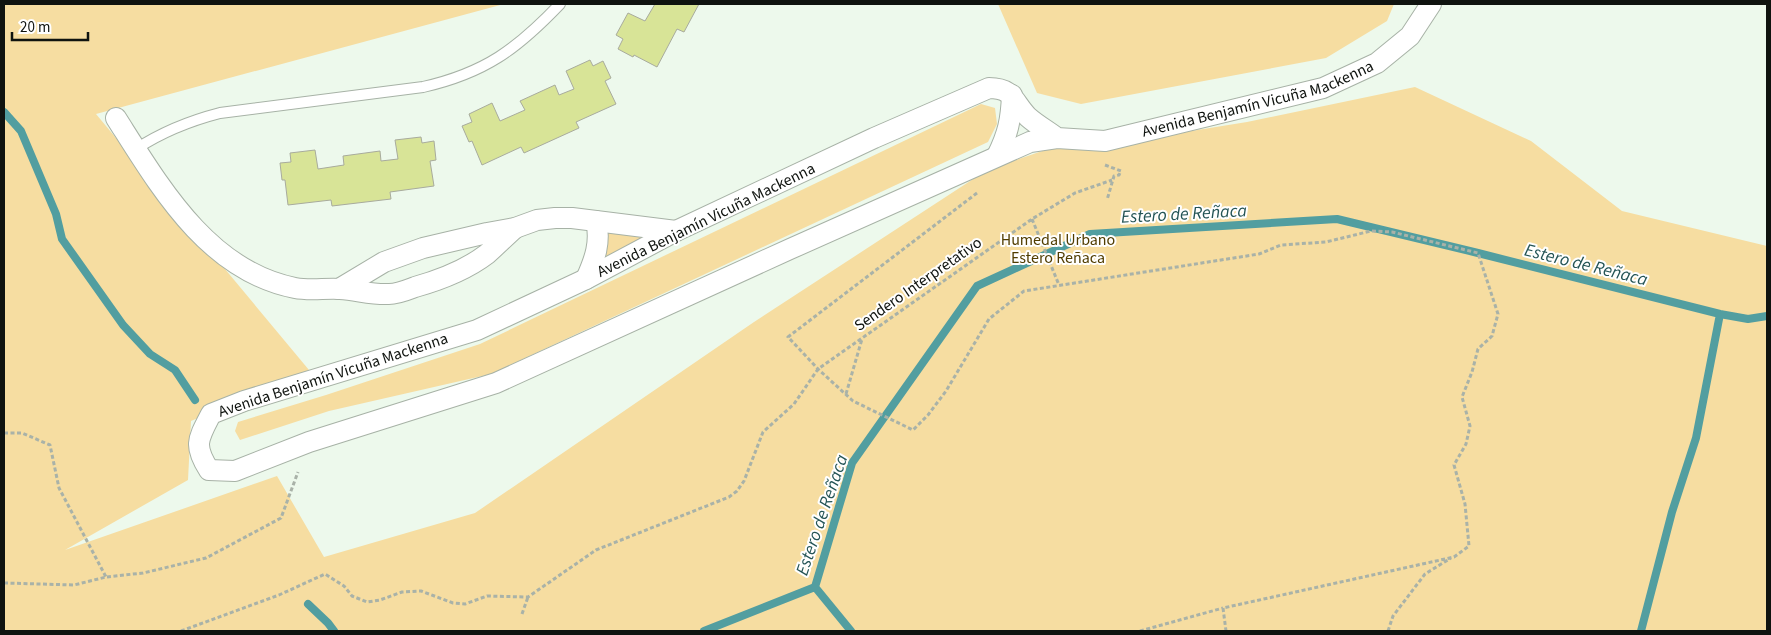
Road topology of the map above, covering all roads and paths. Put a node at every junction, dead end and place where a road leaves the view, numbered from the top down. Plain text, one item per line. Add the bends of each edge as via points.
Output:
1 (560, 4) edge
2 (1431, 4) edge
3 (1012, 95) junction
4 (116, 118) dead end
5 (1057, 138) junction
6 (136, 149) junction
7 (997, 156) junction
8 (1102, 163) dead end
9 (1112, 180) junction
10 (977, 193) dead end
11 (1107, 200) dead end
12 (1032, 219) junction
13 (596, 221) junction
14 (514, 228) junction
15 (676, 231) junction
16 (586, 279) junction
17 (1059, 285) junction
18 (339, 289) junction
19 (862, 338) junction
20 (818, 369) junction
21 (846, 394) junction
22 (4, 433) edge
23 (309, 442) junction
24 (1454, 557) junction
25 (106, 577) junction
26 (4, 584) edge
27 (528, 597) junction
28 (1223, 608) junction
29 (522, 614) dead end
30 (180, 631) edge
31 (1140, 631) edge
32 (1226, 631) edge
33 (1388, 631) edge

1 - 6 lane via 507,53 460,77 423,87 220,113 169,130
2 - 5 street, Avenida Benjamín Vicuña Mackenna via 1410,36 1377,63 1323,88 1105,141
3 - 5 street via 1030,118
3 - 7 street via 1011,118
3 - 15 street, Avenida Benjamín Vicuña Mackenna via 1000,88 989,88
4 - 6 street
5 - 7 street, Avenida Benjamín Vicuña Mackenna via 1030,142
6 - 18 street via 164,191 210,244 240,267 296,288
7 - 23 street, Avenida Benjamín Vicuña Mackenna via 496,383
8 - 9 path via 1121,171
9 - 11 path
9 - 12 path, Sendero Interpretativo via 1075,193
10 - 20 path via 788,337
12 - 17 path
12 - 19 path, Sendero Interpretativo
13 - 14 street via 555,218
13 - 15 street
13 - 16 street via 598,244
14 - 18 street via 423,248 392,259
14 - 18 street via 472,264 436,281 392,294
15 - 16 street, Avenida Benjamín Vicuña Mackenna
16 - 23 street, Avenida Benjamín Vicuña Mackenna via 477,330 211,414 200,436 199,454 209,470 234,471
17 - 21 path via 1024,291 988,319 946,391 913,430 853,401
17 - 24 path via 1258,254 1281,245 1326,242 1371,231 1392,232 1478,253 1498,314 1492,336 1478,349 1462,397 1470,426 1466,444 1454,465 1465,504 1469,546
19 - 20 path, Sendero Interpretativo
19 - 21 path
20 - 21 path
20 - 27 path via 794,404 762,432 751,466 738,491 596,550
22 - 25 path via 22,433 50,445 59,488
23 - 25 path via 281,518 206,558 143,573
24 - 28 path
24 - 33 path via 1425,574 1393,616
25 - 26 path via 74,585
27 - 29 path
27 - 30 path via 488,596 465,604 421,591 402,592 367,602 352,596 344,586 325,574 279,595
28 - 31 path
28 - 32 path

